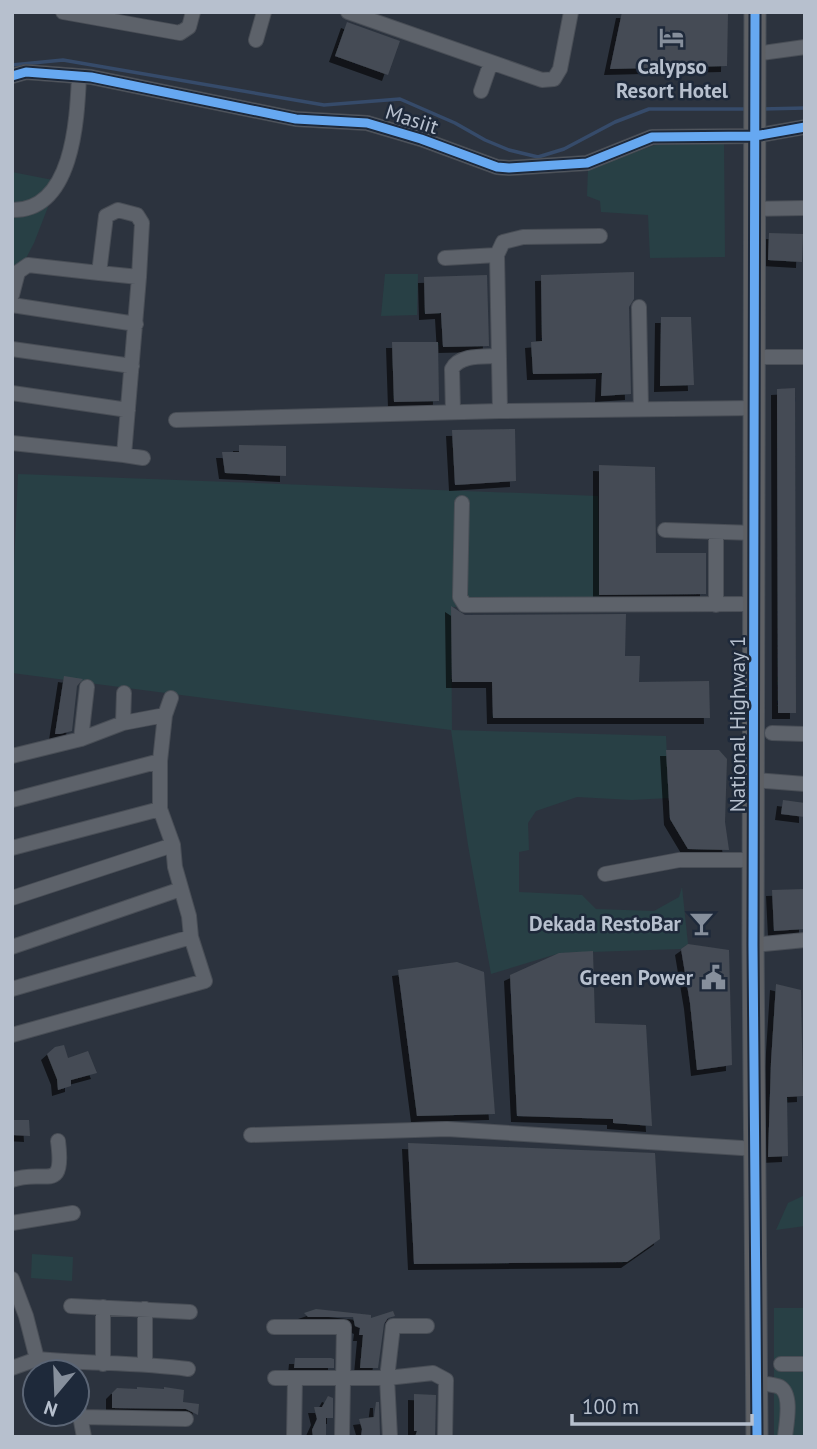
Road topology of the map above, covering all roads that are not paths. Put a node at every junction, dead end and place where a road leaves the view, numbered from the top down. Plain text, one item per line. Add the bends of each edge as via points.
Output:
1 (63, 12) edge
2 (193, 12) edge
3 (264, 12) edge
4 (348, 12) edge
5 (571, 12) edge
6 (755, 12) edge
7 (256, 40) dead end
8 (805, 47) edge
9 (755, 54) junction
10 (491, 62) junction
11 (12, 76) edge
12 (79, 77) junction
13 (481, 91) dead end
14 (805, 127) edge
15 (755, 131) junction
16 (805, 208) edge
17 (755, 209) junction
18 (12, 210) edge
19 (600, 236) dead end
20 (498, 255) junction
21 (445, 258) dead end
22 (99, 272) junction
23 (139, 277) junction
24 (12, 295) edge
25 (12, 305) edge
26 (639, 307) dead end
27 (136, 324) junction
28 (12, 349) edge
29 (499, 356) junction
30 (805, 356) edge
31 (755, 357) junction
32 (132, 366) junction
33 (12, 393) edge
34 (754, 408) junction
35 (641, 409) junction
36 (128, 410) junction
37 (500, 411) junction
38 (453, 412) junction
39 (176, 420) dead end
40 (12, 443) edge
41 (124, 455) junction
42 (143, 458) dead end
43 (462, 503) dead end
44 (665, 530) dead end
45 (716, 533) junction
46 (754, 533) junction
47 (755, 604) junction
48 (716, 605) junction
49 (87, 687) dead end
50 (124, 692) dead end
51 (171, 698) dead end
52 (165, 715) junction
53 (123, 723) junction
54 (772, 733) dead end
55 (805, 734) edge
56 (81, 739) junction
57 (12, 755) edge
58 (160, 761) junction
59 (754, 780) junction
60 (805, 784) edge
61 (12, 800) edge
62 (160, 809) junction
63 (173, 845) junction
64 (12, 848) edge
65 (754, 860) junction
66 (605, 873) dead end
67 (181, 889) junction
68 (12, 898) edge
69 (191, 937) junction
70 (805, 940) edge
71 (753, 945) junction
72 (12, 947) edge
73 (12, 989) edge
74 (12, 1035) edge
75 (251, 1135) dead end
76 (58, 1141) dead end
77 (757, 1149) junction
78 (12, 1180) edge
79 (74, 1213) dead end
80 (12, 1223) edge
81 (12, 1279) edge
82 (71, 1307) dead end
83 (103, 1307) junction
84 (145, 1309) junction
85 (190, 1312) dead end
86 (19, 1319) edge
87 (427, 1326) dead end
88 (274, 1327) dead end
89 (37, 1358) edge
90 (145, 1363) junction
91 (103, 1364) junction
92 (781, 1364) dead end
93 (805, 1364) edge
94 (91, 1365) edge
95 (188, 1369) dead end
96 (275, 1378) dead end
97 (295, 1378) junction
98 (387, 1378) junction
99 (343, 1379) junction
100 (758, 1383) junction
101 (91, 1417) edge
102 (186, 1419) dead end
103 (294, 1437) edge
104 (342, 1437) edge
105 (390, 1437) edge
106 (445, 1437) edge
107 (757, 1437) edge
108 (785, 1437) edge

1 - 2 street via 180,33 189,27
3 - 7 street
4 - 10 street
5 - 10 street via 554,79 542,80
6 - 9 highway, National Highway 1
8 - 9 street
9 - 15 highway, National Highway 1
10 - 13 street
11 - 12 street, Masiit via 26,72
12 - 15 street, Masiit via 296,119 367,123 497,167 587,163 652,137
12 - 18 street via 77,126 59,184 32,206
14 - 15 street, Masiit
15 - 17 highway, National Highway 1
16 - 17 street
17 - 31 highway, National Highway 1
19 - 20 street via 513,238 503,242
20 - 21 street
20 - 29 street
22 - 23 street
22 - 23 street via 107,216 118,210 137,215 142,223
22 - 24 street via 28,265 18,272
23 - 27 street
25 - 27 street
26 - 35 street
27 - 32 street
28 - 32 street
29 - 37 street
29 - 38 street via 455,363
30 - 31 street
31 - 34 highway, National Highway 1
32 - 36 street
33 - 36 street
34 - 35 street
34 - 46 highway, National Highway 1
35 - 37 street
36 - 41 street
37 - 38 street
38 - 39 street
40 - 41 street
41 - 42 street
43 - 48 street via 460,597 465,605
44 - 45 street
45 - 46 street
45 - 48 street
46 - 47 highway, National Highway 1
47 - 48 street
47 - 59 highway, National Highway 1
49 - 56 street
50 - 53 street
51 - 52 street
52 - 53 street
52 - 58 street
53 - 56 street
54 - 55 street
56 - 57 street
58 - 61 street
58 - 62 street
59 - 60 street
59 - 65 highway, National Highway 1
62 - 63 street
62 - 64 street
63 - 67 street
63 - 68 street
65 - 66 street via 679,860
65 - 71 highway, National Highway 1
67 - 69 street
67 - 72 street
69 - 73 street
69 - 74 street via 205,981
70 - 71 street
71 - 77 highway, National Highway 1
75 - 77 street via 447,1129
76 - 78 street via 58,1171 51,1176
77 - 100 highway, National Highway 1
79 - 80 street
81 - 86 street
82 - 83 street
83 - 84 street
83 - 91 street
84 - 85 street
84 - 90 street
86 - 89 street
87 - 98 street via 393,1326
88 - 99 street via 344,1326
90 - 91 street
90 - 95 street
91 - 94 street
92 - 93 street
96 - 97 street
97 - 99 street
97 - 103 street
98 - 99 street
98 - 105 street
98 - 106 street via 433,1373 446,1380
99 - 104 street
100 - 107 highway, National Highway 1
100 - 108 street via 784,1391
101 - 102 street

